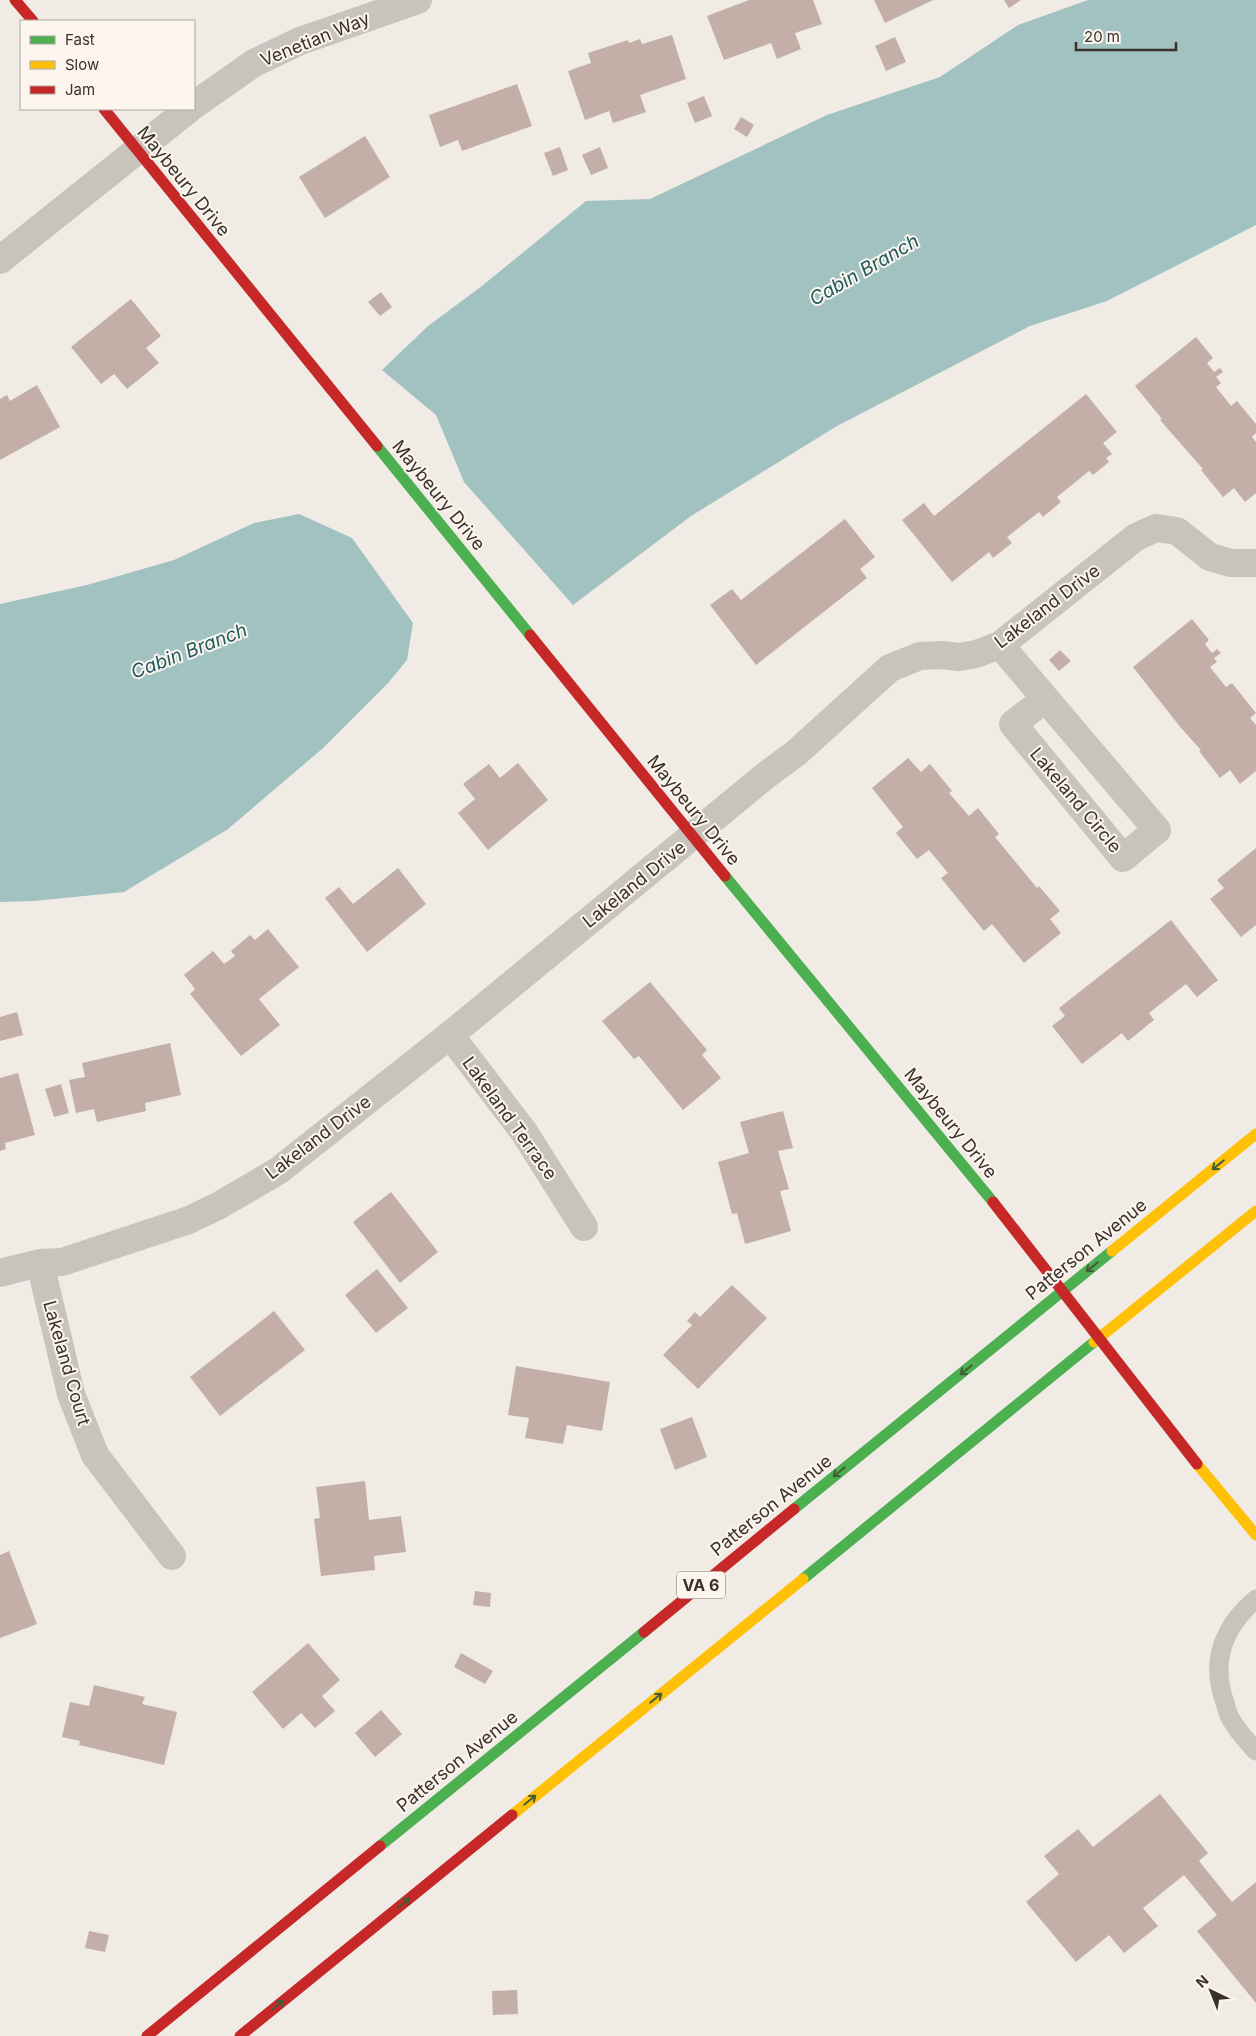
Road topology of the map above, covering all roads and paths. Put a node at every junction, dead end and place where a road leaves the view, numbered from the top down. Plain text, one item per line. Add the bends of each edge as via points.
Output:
1 (15, 0) edge
2 (418, 0) edge
3 (31, 20) edge
4 (195, 104) edge
5 (105, 110) edge
6 (188, 110) edge
7 (137, 150) junction
8 (0, 260) edge
9 (1256, 563) edge
10 (1000, 645) junction
11 (1045, 699) junction
12 (693, 836) junction
13 (450, 1035) junction
14 (1256, 1134) edge
15 (1256, 1211) edge
16 (584, 1228) dead end
17 (40, 1263) junction
18 (0, 1272) edge
19 (1062, 1291) junction
20 (1099, 1338) junction
21 (1256, 1535) edge
22 (172, 1556) dead end
23 (1256, 1599) edge
24 (1256, 1752) edge
25 (147, 2036) edge
26 (240, 2036) edge

1 - 3 main road
2 - 4 street, Venetian Way via 300,41 254,63
5 - 7 main road, Maybeury Drive
6 - 7 street
7 - 8 street
7 - 12 main road, Maybeury Drive
9 - 10 street, Lakeland Drive via 1232,564 1210,557 1177,531 1156,528 1136,537
10 - 11 street, Lakeland Circle
10 - 12 street, Lakeland Drive via 968,655 920,656 890,668 796,753
11 - 11 street, Lakeland Circle via 1012,724 1123,858 1157,830
12 - 13 street, Lakeland Drive
12 - 19 main road, Maybeury Drive
13 - 16 street, Lakeland Terrace via 524,1132
13 - 17 street, Lakeland Drive via 278,1171 218,1206 189,1220 125,1242 62,1262
14 -> 19 main road, Patterson Avenue / VA 6
15 - 20 main road
17 - 18 street, Lakeland Drive
17 - 22 street, Lakeland Court via 71,1394 94,1456
19 - 20 main road, Maybeury Drive
19 -> 25 main road, Patterson Avenue / VA 6
20 - 21 main road, Maybeury Drive
26 -> 20 main road
23 - 24 lane via 1245,1608 1229,1632 1218,1657 1219,1686 1231,1720

